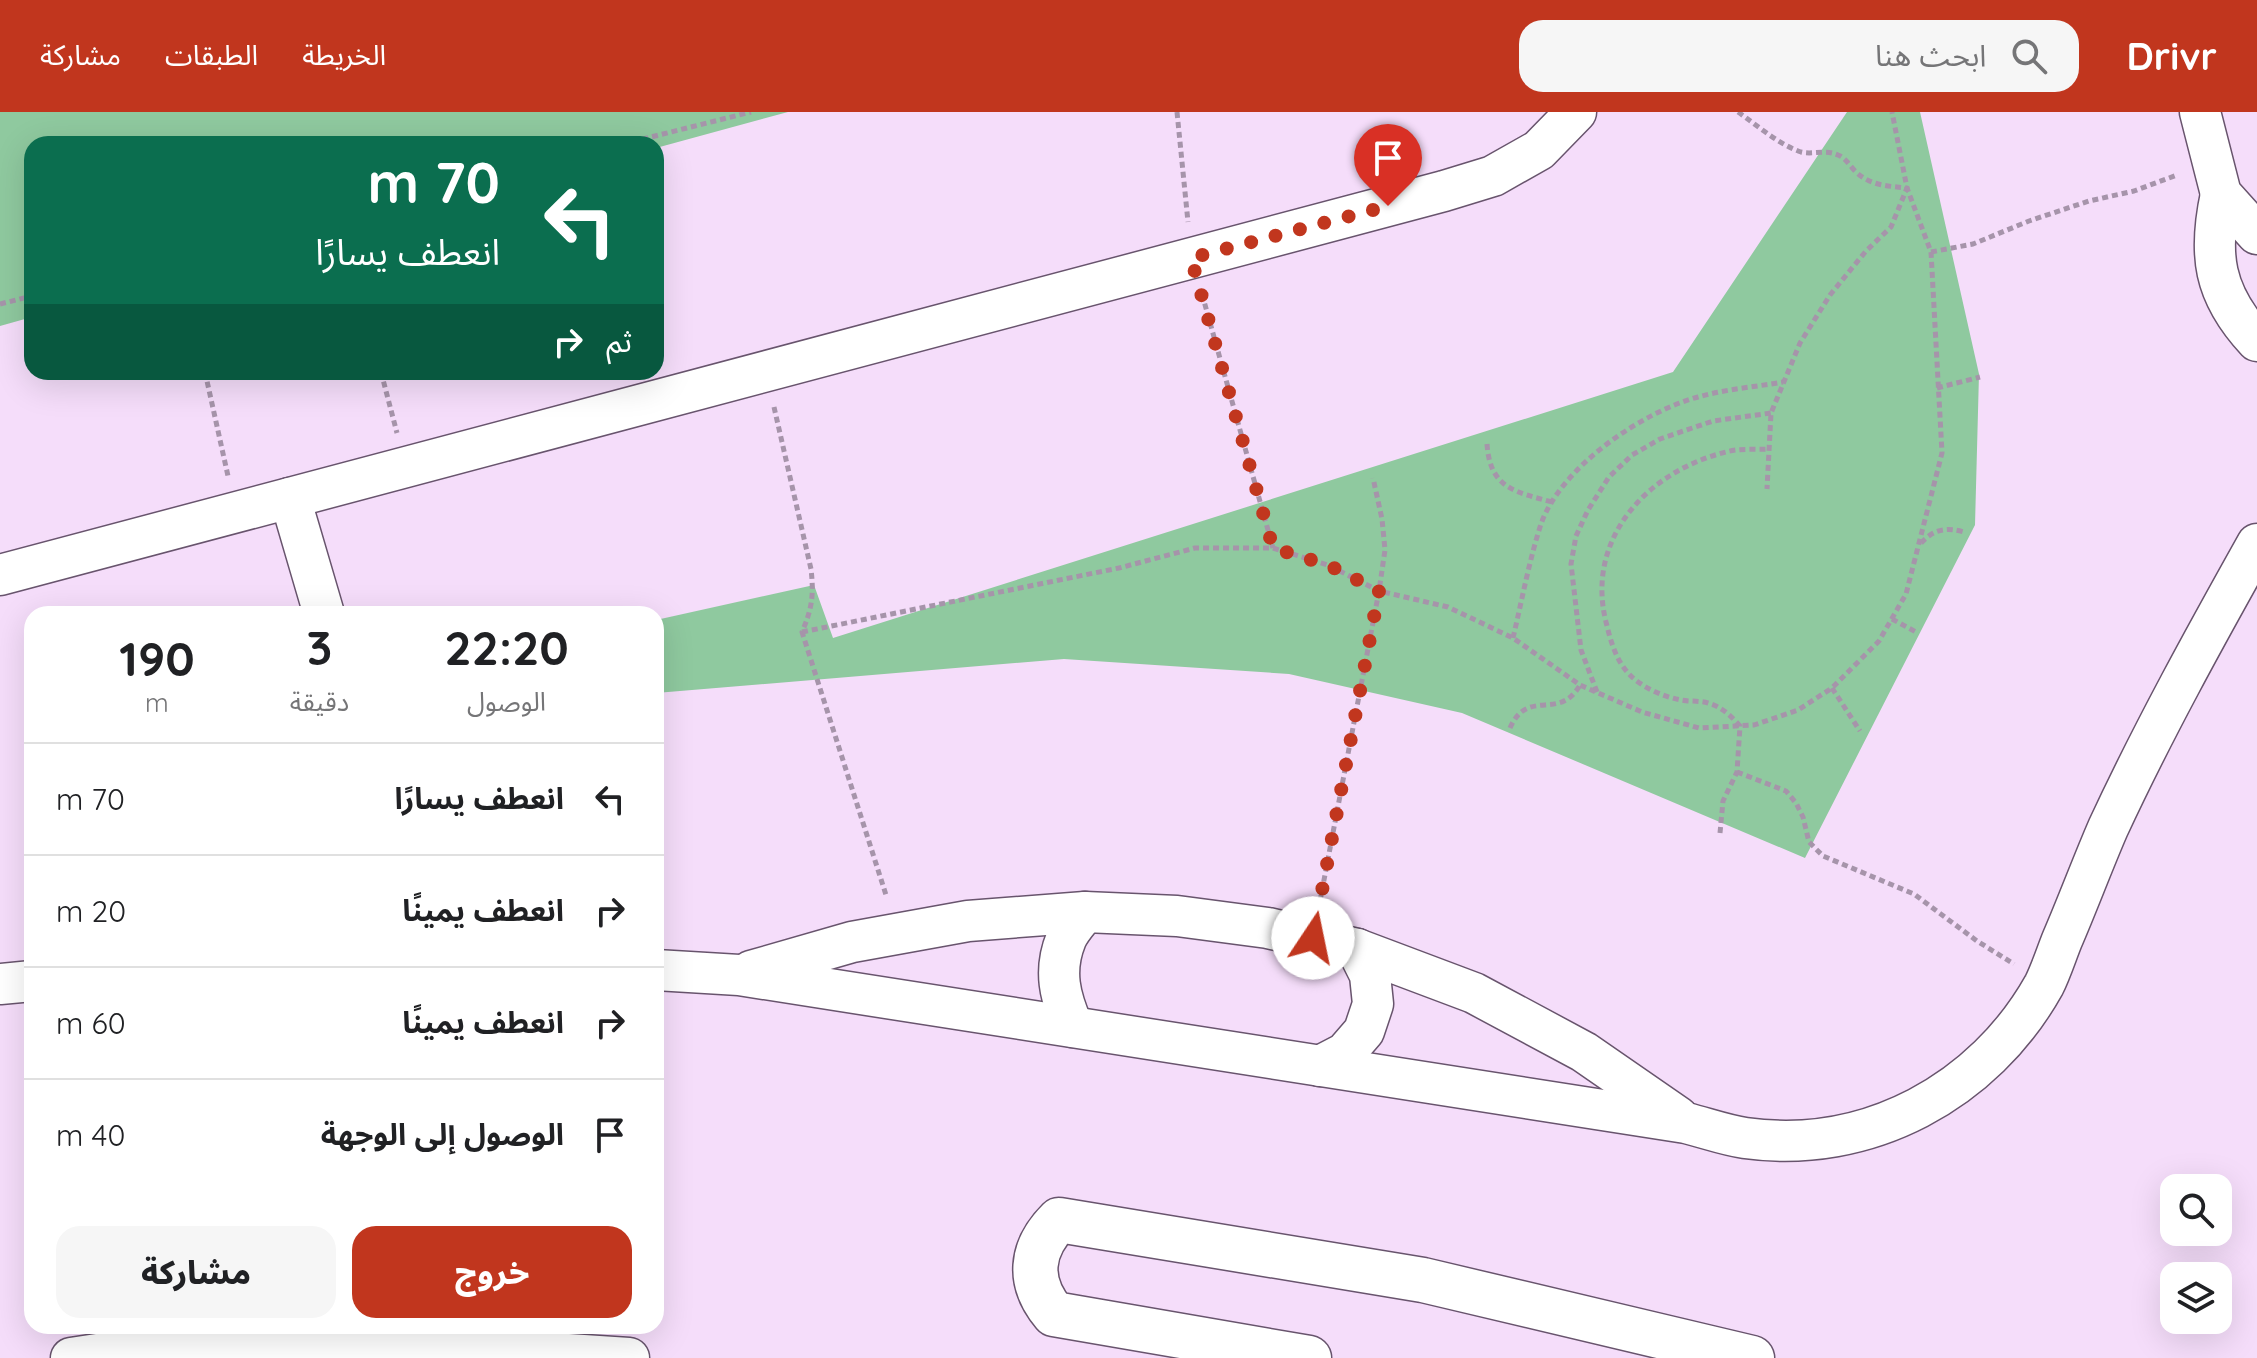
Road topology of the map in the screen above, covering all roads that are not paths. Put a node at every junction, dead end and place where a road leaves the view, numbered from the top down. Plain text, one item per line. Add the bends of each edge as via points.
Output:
1 (1576, 112) edge
2 (2200, 112) edge
3 (2217, 178) junction
4 (2257, 234) edge
5 (2257, 341) edge
6 (290, 498) junction
7 (2257, 544) edge
8 (0, 575) edge
9 (322, 606) edge
10 (1085, 912) junction
11 (1357, 949) junction
12 (664, 970) edge
13 (739, 975) junction
14 (24, 982) edge
15 (0, 984) edge
16 (1073, 1027) junction
17 (1320, 1066) junction
18 (1686, 1123) junction
19 (432, 1343) junction
20 (214, 1350) edge
21 (323, 1350) edge
22 (71, 1358) edge
23 (395, 1358) edge
24 (629, 1358) edge
25 (1309, 1358) edge
26 (1752, 1358) edge

1 - 6 street via 1539,150 1493,176 1444,191
2 - 3 street
3 - 4 street
3 - 5 street via 2215,261 2224,294
6 - 8 street
6 - 9 street
7 - 18 street via 2181,679 2121,802 2045,983 2012,1034 1970,1076 1920,1109 1864,1131 1804,1140 1745,1138
10 - 11 street via 1177,916 1268,928
10 - 13 street via 898,932
10 - 16 street via 1067,937 1059,967 1061,999
11 - 17 street via 1370,975 1373,1004 1355,1042
11 - 18 street via 1474,993 1584,1052
12 - 13 street
13 - 16 street
14 - 15 street
16 - 17 street
17 - 18 street
19 - 21 street
19 - 23 street
19 - 24 street
20 - 21 street
20 - 22 street via 150,1346
25 - 26 main road via 1054,1314 1038,1289 1040,1243 1059,1220 1423,1280

